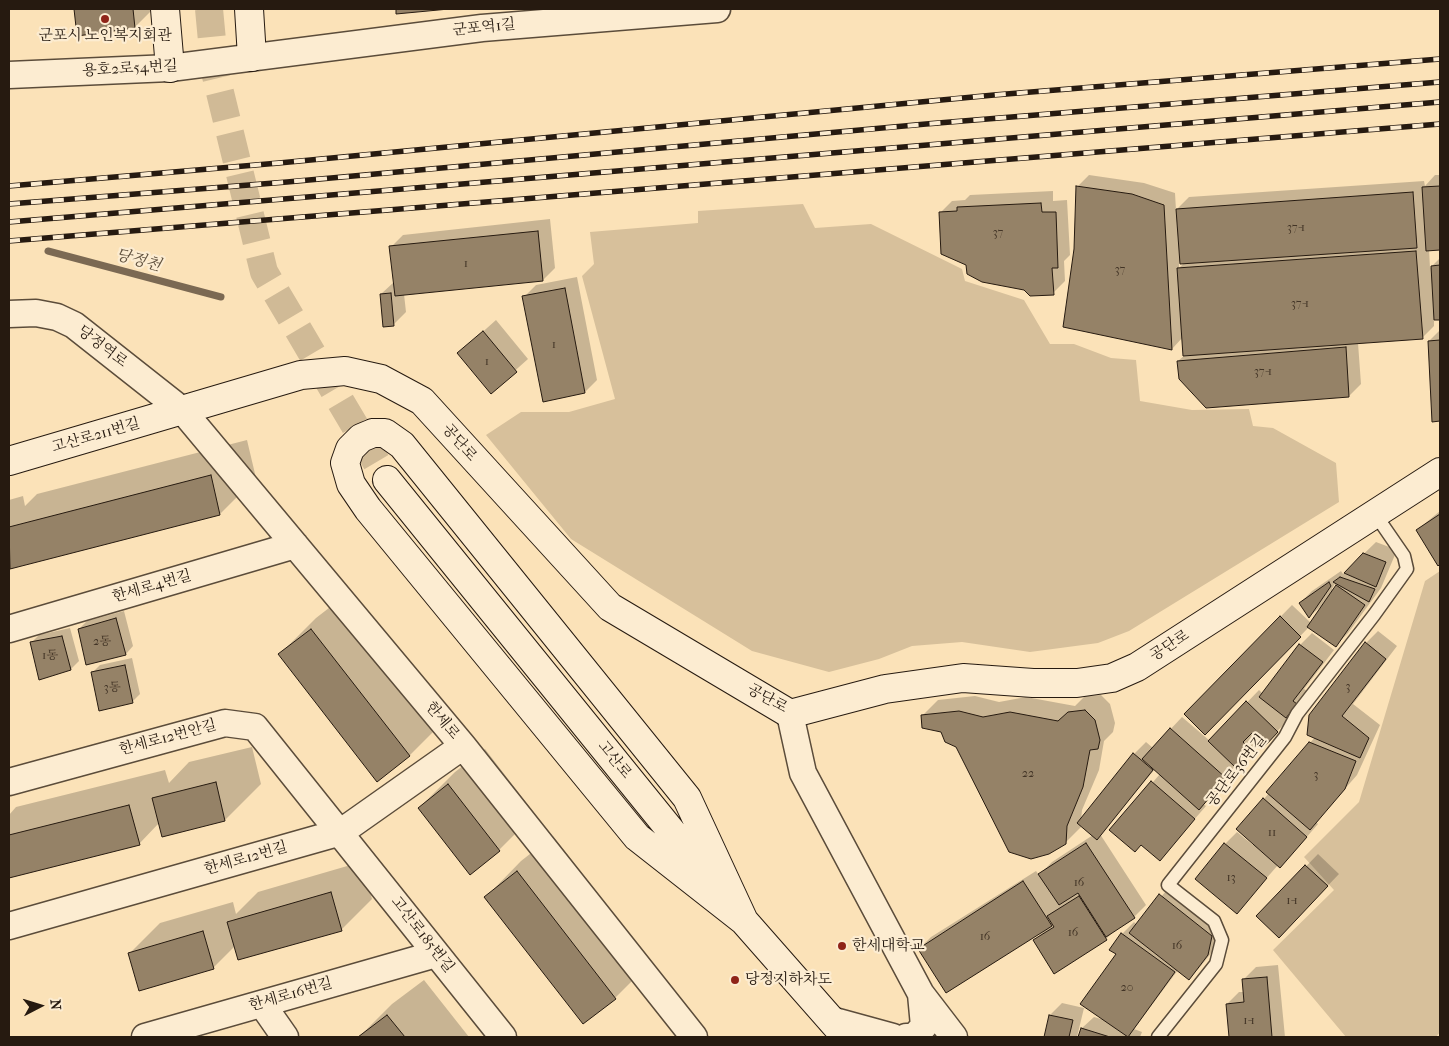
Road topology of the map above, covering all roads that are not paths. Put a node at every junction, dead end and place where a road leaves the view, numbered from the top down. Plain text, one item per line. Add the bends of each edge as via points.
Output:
1 (166, 9) edge
2 (248, 9) edge
3 (717, 9) edge
4 (481, 18) edge
5 (252, 57) junction
6 (170, 68) junction
7 (11, 73) edge
8 (9, 314) edge
9 (183, 411) junction
10 (9, 461) edge
11 (1440, 472) edge
12 (387, 480) tunnel mouth
13 (1375, 514) junction
14 (295, 545) junction
15 (9, 629) edge
16 (790, 714) junction
17 (463, 746) junction
18 (9, 782) edge
19 (341, 832) junction
20 (744, 921) junction
21 (9, 926) edge
22 (436, 954) junction
23 (922, 994) junction
24 (262, 1004) junction
25 (838, 1029) edge
26 (147, 1037) edge
27 (285, 1037) edge
28 (503, 1037) edge
29 (694, 1037) edge
30 (893, 1037) edge
31 (906, 1037) edge
32 (954, 1037) edge
33 (1158, 1037) edge

1 - 6 street
2 - 5 street
3 - 4 street, 군포역1길
4 - 5 street, 군포역1길
5 - 6 street, 용호2로54번길
6 - 7 street, 용호2로54번길
8 - 9 street, 당정역로 via 36,313 57,317 74,325
9 - 10 street, 고산로211번길
9 - 14 street, 한세로
9 - 16 street, 공단로 via 278,381 330,372 361,374 395,385 422,400 610,607
11 - 13 street, 공단로
12 - 20 street, 고산로
13 - 16 street, 공단로 via 1137,667 1112,678 1077,683 1033,683 963,678 885,689
13 - 33 lane, 공단로36번길 via 1404,556 1407,569 1298,714 1285,737 1168,885 1214,921 1222,940 1216,964
14 - 15 street, 한세로4번길
14 - 17 street, 한세로
16 - 23 street via 802,773
17 - 19 street, 한세로12번길
17 - 29 street, 한세로
18 - 19 street, 한세로12번안길 via 225,723 255,727
19 - 21 street, 한세로12번길
19 - 22 street, 고산로185번길
20 - 20 street via 687,798 402,445 385,433 361,438 350,449 345,462 351,484 368,510 637,837
20 - 25 street, 고산로
22 - 24 street, 한세로16번길
22 - 28 street, 고산로185번길
23 - 31 street via 924,1026 914,1037
23 - 32 street
24 - 26 street, 한세로16번길
24 - 27 street
25 - 30 street

